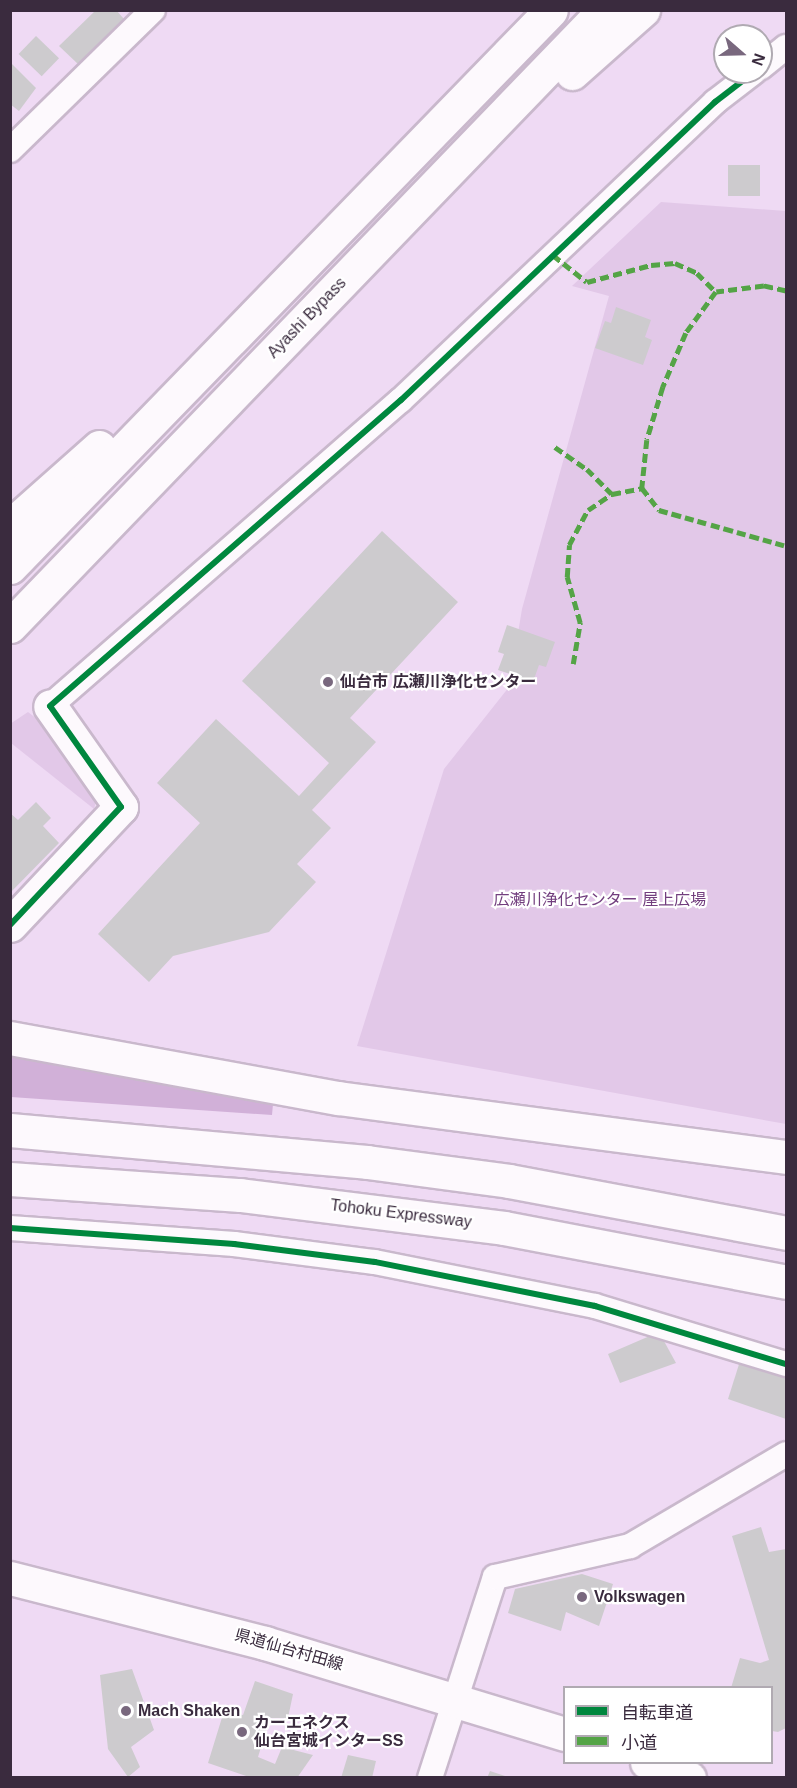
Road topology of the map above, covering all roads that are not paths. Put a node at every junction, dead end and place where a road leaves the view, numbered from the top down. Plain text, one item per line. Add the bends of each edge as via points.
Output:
1 (153, 10) edge
2 (551, 10) edge
3 (604, 10) edge
4 (643, 10) edge
5 (786, 47) edge
6 (773, 57) edge
7 (738, 84) edge
8 (477, 86) junction
9 (10, 150) edge
10 (134, 498) junction
11 (10, 526) edge
12 (10, 567) edge
13 (10, 626) edge
14 (50, 706) joint
15 (10, 925) edge
16 (10, 1038) edge
17 (10, 1130) edge
18 (786, 1158) edge
19 (10, 1179) edge
20 (10, 1228) edge
21 (786, 1233) edge
22 (786, 1282) edge
23 (786, 1364) edge
24 (786, 1454) edge
25 (10, 1578) edge
26 (455, 1698) junction
27 (563, 1734) edge
28 (652, 1764) edge
29 (430, 1778) edge
30 (689, 1778) edge

1 - 9 street
2 - 8 main road
3 - 10 main road, Ayashi Bypass
4 - 10 main road via 588,58 246,395
5 - 6 street
7 - 14 street via 401,400
8 - 11 main road via 371,176 142,408
8 - 12 main road
10 - 13 main road, Ayashi Bypass
14 - 15 main road via 121,807
16 - 18 main road via 338,1098
17 - 21 main road via 368,1162 509,1181
19 - 22 main road, Tohoku Expressway via 240,1195 481,1225
20 - 23 street via 234,1244 375,1262 595,1306
24 - 26 street via 630,1546 495,1577
25 - 26 main road, 県道仙台村田線 via 265,1643
26 - 27 main road, 県道仙台村田線
26 - 29 street
28 - 30 main road

